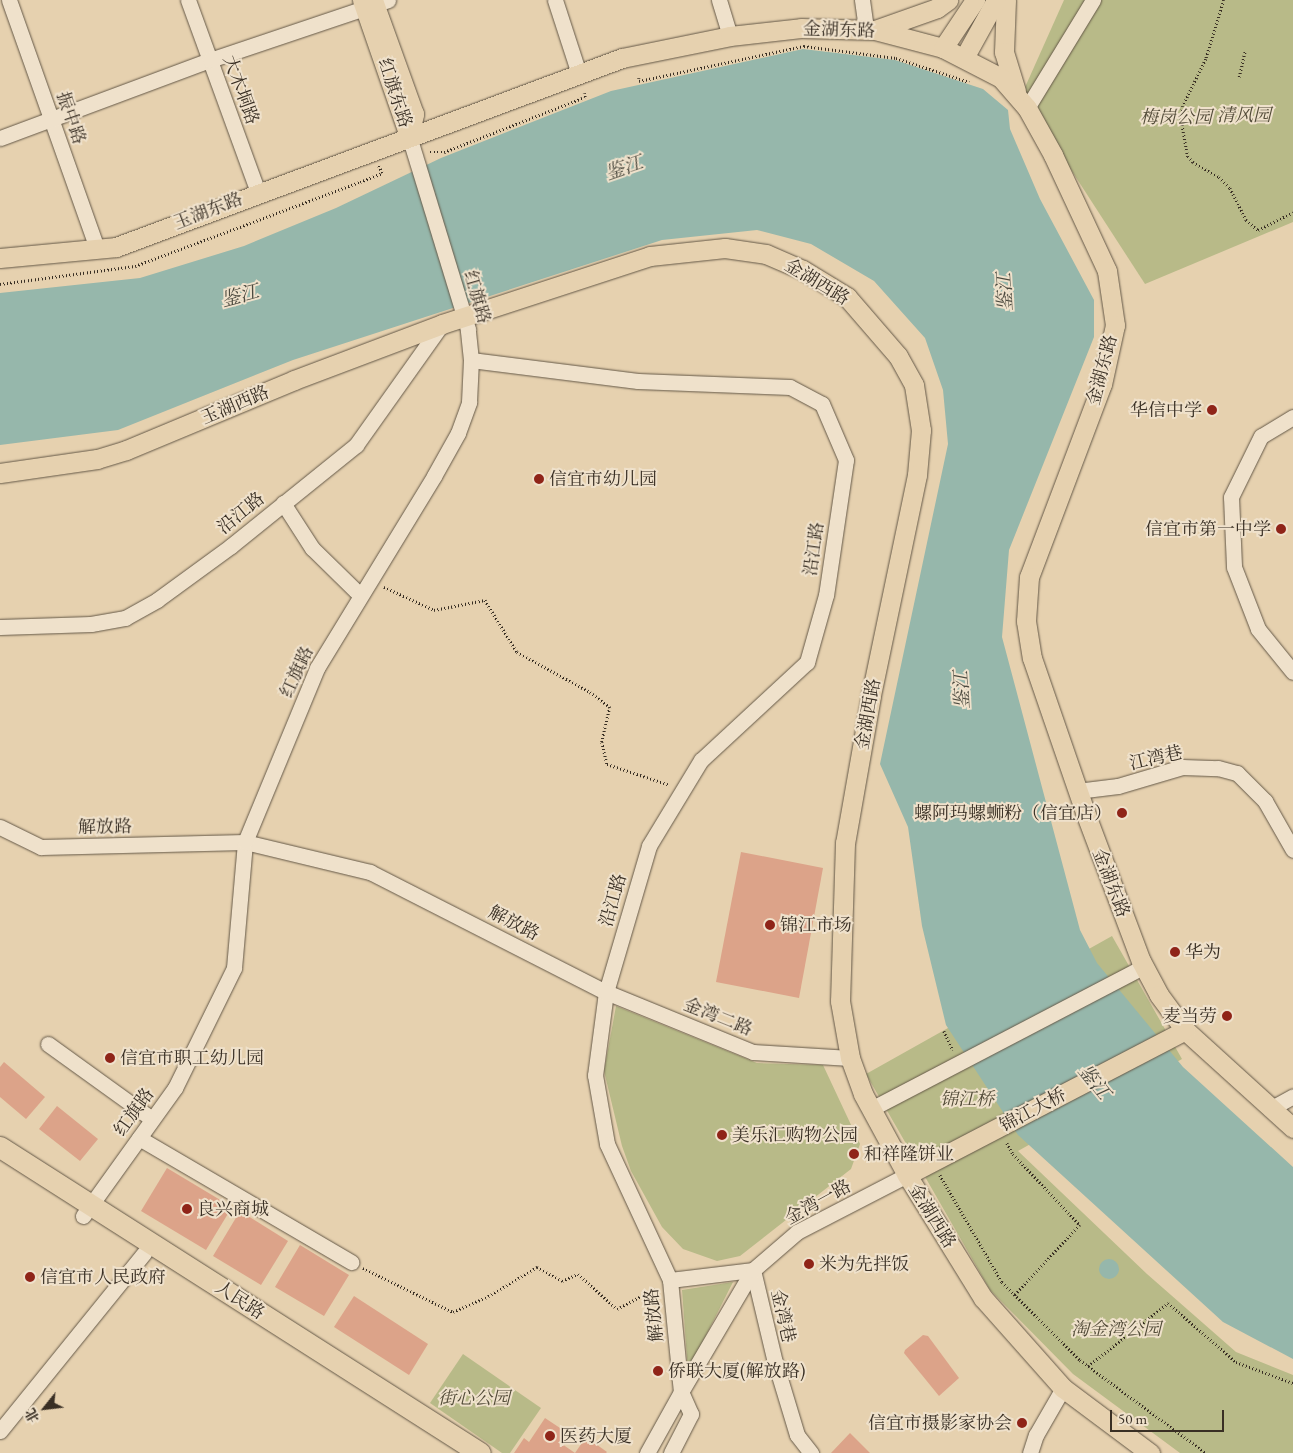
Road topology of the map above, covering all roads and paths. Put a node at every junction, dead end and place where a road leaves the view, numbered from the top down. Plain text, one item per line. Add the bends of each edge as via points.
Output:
1 (9, 0) edge
2 (188, 0) edge
3 (555, 0) edge
4 (719, 0) edge
5 (862, 0) edge
6 (948, 0) edge
7 (975, 0) edge
8 (996, 0) edge
9 (1006, 0) edge
10 (1093, 0) edge
11 (1224, 0) edge
12 (373, 2) edge
13 (871, 30) junction
14 (730, 36) junction
15 (943, 48) junction
16 (1244, 52) dead end
17 (964, 58) junction
18 (210, 60) junction
19 (579, 74) junction
20 (1239, 77) dead end
21 (639, 78) dead end
22 (974, 83) dead end
23 (584, 93) dead end
24 (1022, 103) junction
25 (51, 119) junction
26 (409, 136) junction
27 (0, 138) edge
28 (431, 154) dead end
29 (382, 173) dead end
30 (258, 192) junction
31 (1293, 212) edge
32 (97, 249) junction
33 (0, 258) edge
34 (0, 284) edge
35 (464, 316) junction
36 (442, 324) junction
37 (472, 360) junction
38 (1293, 417) edge
39 (0, 473) edge
40 (284, 503) junction
41 (369, 580) junction
42 (360, 595) junction
43 (0, 628) edge
44 (1293, 672) edge
45 (683, 789) junction
46 (1077, 791) junction
47 (0, 828) edge
48 (245, 842) junction
49 (1293, 850) edge
50 (1144, 966) junction
51 (606, 992) junction
52 (1185, 1030) junction
53 (944, 1031) dead end
54 (48, 1044) dead end
55 (850, 1058) junction
56 (959, 1063) junction
57 (1293, 1096) edge
58 (871, 1109) junction
59 (1270, 1109) junction
60 (152, 1119) junction
61 (1293, 1128) edge
62 (139, 1138) junction
63 (1005, 1140) dead end
64 (0, 1147) edge
65 (0, 1162) edge
66 (940, 1174) dead end
67 (907, 1175) junction
68 (87, 1211) junction
69 (144, 1253) junction
70 (351, 1262) joint
71 (753, 1270) junction
72 (670, 1280) junction
73 (1014, 1295) junction
74 (1088, 1366) junction
75 (1293, 1383) edge
76 (1063, 1388) junction
77 (681, 1392) junction
78 (0, 1431) edge
79 (456, 1453) edge
80 (480, 1453) edge
81 (648, 1453) edge
82 (671, 1453) edge
83 (811, 1453) edge
84 (1030, 1453) edge
85 (1150, 1453) edge
86 (1206, 1453) edge

1 - 25 street, 振中路
2 - 18 street, 大木垌路
3 - 19 street
4 - 14 street
5 - 13 street
6 - 13 main road via 937,8
7 - 15 main road
8 - 17 main road
9 - 24 main road via 1004,52
10 - 24 street
11 - 31 path via 1206,59 1183,106 1181,118 1188,156 1230,188 1246,220 1258,230
12 - 18 street
12 - 26 main road, 红旗东路
13 - 14 main road, 金湖东路 via 801,28
13 - 15 main road, 金湖东路
14 - 19 main road, 金湖东路 via 622,58
15 - 17 main road, 金湖东路
16 - 20 path
17 - 24 main road, 金湖东路 via 1001,78
18 - 25 street
18 - 30 street, 大木垌路
19 - 26 main road, 金湖东路
21 - 22 path via 639,81 804,46 896,58
23 - 28 path via 585,97 444,152
24 - 46 main road, 金湖东路 via 1053,155 1107,271 1115,325 1102,384 1039,547 1028,586 1026,621 1032,658
25 - 27 street
25 - 32 street, 振中路
26 - 30 main road, 玉湖东路
26 - 35 street, 红旗路
29 - 34 path via 278,215 135,266
30 - 32 main road, 玉湖东路 via 116,247
32 - 33 main road, 玉湖东路
35 - 36 main road, 玉湖西路
35 - 37 street, 红旗路
35 - 55 main road, 金湖西路 via 650,256 725,248 741,250 766,254 803,270 847,297 898,356 914,385 921,430 916,475 845,843 840,1002
36 - 39 main road, 玉湖西路 via 294,380 126,450 97,459
36 - 40 street, 沿江路 via 356,445
37 - 41 street, 红旗路 via 469,402 458,433
37 - 45 street, 沿江路 via 638,381 790,387 822,404 832,422 846,460 826,595 807,662 701,760
38 - 44 street via 1261,436 1231,497 1234,567 1258,629
40 - 42 street via 312,548
40 - 43 street, 沿江路 via 157,600 125,618 91,624
41 - 42 street, 红旗路
41 - 45 path via 434,610 486,600 517,652 610,707 602,742 607,764
42 - 48 street, 红旗路 via 317,668
45 - 51 street, 沿江路 via 649,846
46 - 49 street, 江湾巷 via 1118,786 1182,767 1218,768 1237,773 1264,801
46 - 50 main road, 金湖东路
47 - 48 street, 解放路 via 41,847
48 - 51 street, 解放路 via 370,872
48 - 60 street, 红旗路 via 234,968 175,1088
50 - 52 main road, 金湖东路 via 1159,995
50 - 56 street
51 - 55 street, 金湾二路 via 753,1052
51 - 72 street, 解放路 via 595,1075 607,1144
52 - 59 main road, 金湖东路
52 - 67 main road, 锦江大桥
53 - 56 path
54 - 60 street
55 - 58 main road, 金湖西路
56 - 58 street
57 - 59 street
58 - 67 main road, 金湖西路
59 - 61 main road, 金湖东路
60 - 62 street, 红旗路
62 - 68 street, 红旗路
62 - 70 street
63 - 73 path via 1013,1154 1080,1226
64 - 68 highway, 人民路
65 - 68 highway, 人民路
66 - 73 path via 1002,1282
67 - 71 street, 金湾一路 via 797,1232
67 - 76 main road, 金湖西路 via 983,1298
68 - 69 highway, 人民路
68 - 80 highway, 人民路
69 - 78 street
69 - 79 highway, 人民路
70 - 72 path via 453,1312 537,1267 562,1281 578,1274 617,1309
71 - 72 street
71 - 77 street, 金湾一路
71 - 83 street, 金湾巷 via 797,1435
72 - 77 street, 解放路
73 - 74 path
74 - 75 path via 1168,1303 1236,1362
74 - 86 path
76 - 84 street via 1036,1435
76 - 85 main road, 金湖西路
77 - 81 street
77 - 82 street, 解放路 via 691,1414

